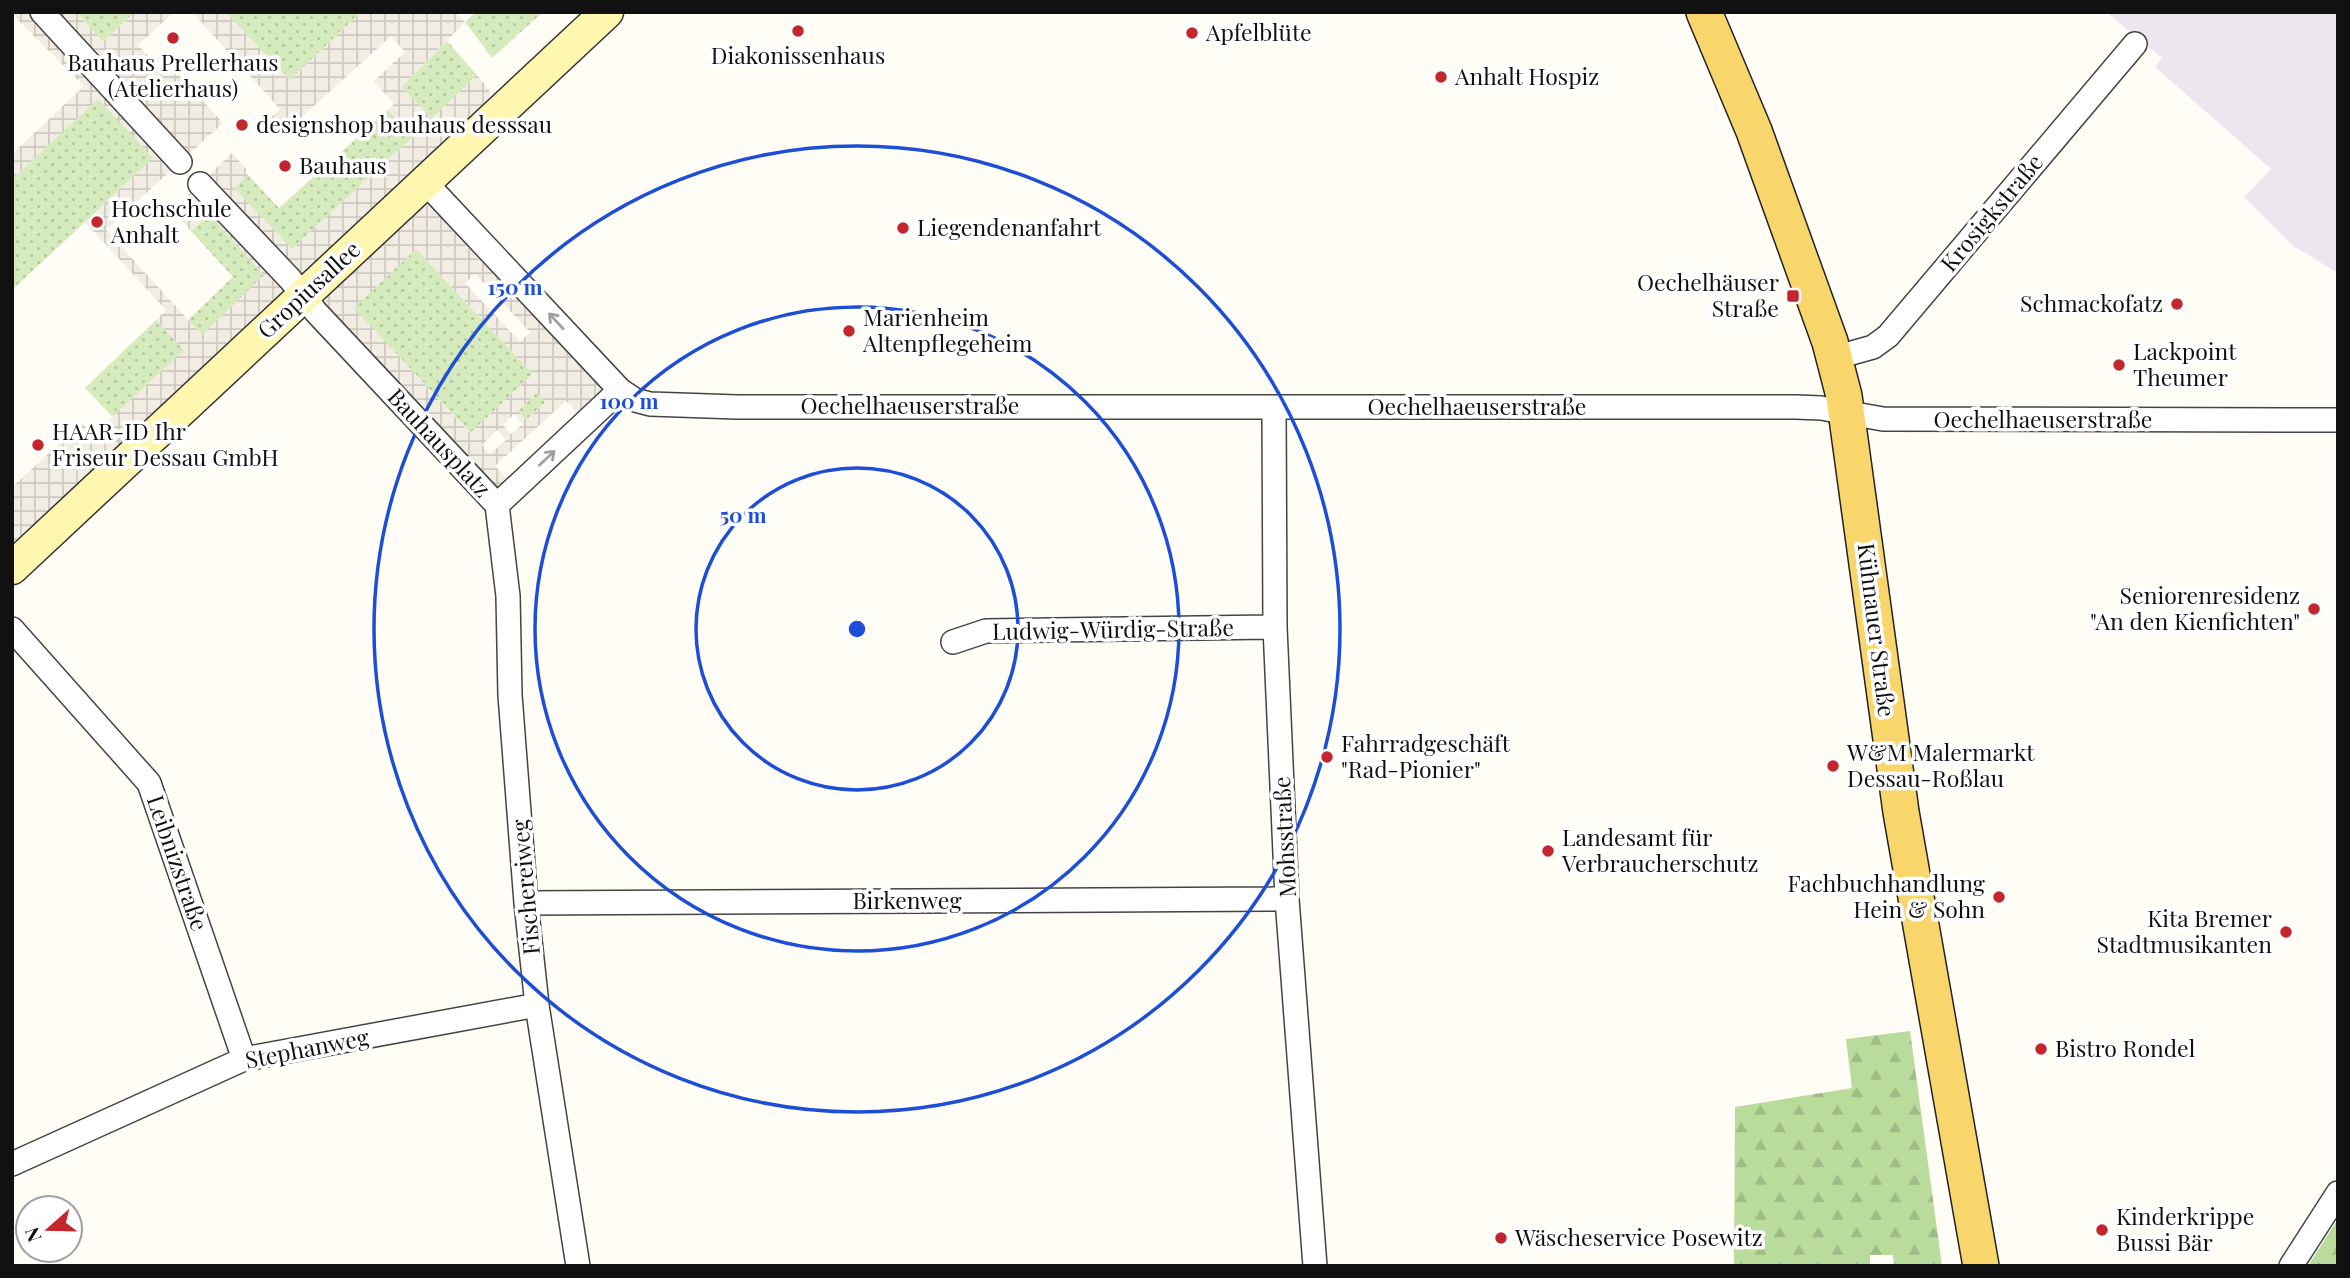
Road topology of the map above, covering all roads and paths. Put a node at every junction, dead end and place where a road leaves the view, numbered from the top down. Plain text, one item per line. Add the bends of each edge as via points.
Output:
1 (42, 12) edge
2 (607, 12) edge
3 (1704, 12) edge
4 (2135, 44) dead end
5 (180, 162) dead end
6 (425, 182) junction
7 (200, 184) dead end
8 (302, 296) junction
9 (1834, 358) junction
10 (620, 390) junction
11 (1274, 407) junction
12 (1846, 412) junction
13 (2338, 420) edge
14 (498, 505) junction
15 (12, 568) edge
16 (1275, 627) junction
17 (12, 629) edge
18 (953, 642) dead end
19 (1287, 899) junction
20 (526, 903) junction
21 (537, 1004) junction
22 (244, 1059) junction
23 (12, 1164) edge
24 (2338, 1193) edge
25 (578, 1266) edge
26 (1315, 1266) edge
27 (1981, 1266) edge
28 (2291, 1266) edge

1 - 5 street
2 - 6 street, Gropiusallee
3 - 9 main road, Kühnauer Straße via 1754,131
4 - 9 street, Krosigkstraße via 1888,336 1873,347
6 - 8 street, Gropiusallee
10 -> 6 street
7 - 8 street, Bauhausplatz
8 - 14 street, Bauhausplatz
8 - 15 street, Gropiusallee
9 - 12 main road, Kühnauer Straße
10 - 11 street, Oechelhaeuserstraße via 650,404 737,407
14 -> 10 street, Bauhausplatz
11 - 12 street, Oechelhaeuserstraße via 1796,407
11 - 16 street, Mohsstraße
12 - 13 street, Oechelhaeuserstraße via 1884,419
12 - 27 main road, Kühnauer Straße via 1901,812
14 - 20 street, Fischereiweg via 508,596 510,695
16 - 18 street, Ludwig-Würdig-Straße via 986,631
16 - 19 street, Mohsstraße
17 - 22 street, Leibnizstraße via 149,782
19 - 20 street, Birkenweg
19 - 26 street, Mohsstraße
20 - 21 street, Fischereiweg
21 - 22 street, Stephanweg
21 - 25 street, Fischereiweg
22 - 23 street, Stephanweg
24 - 28 street

